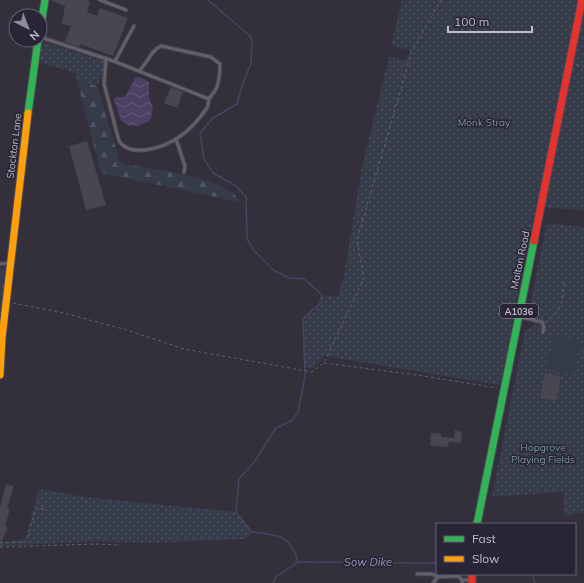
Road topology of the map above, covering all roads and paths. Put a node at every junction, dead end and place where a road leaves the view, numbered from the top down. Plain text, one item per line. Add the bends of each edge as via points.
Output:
1 (100, 0) edge
2 (441, 0) edge
3 (582, 0) edge
4 (126, 10) dead end
5 (134, 26) dead end
6 (48, 40) edge
7 (37, 48) edge
8 (106, 58) junction
9 (115, 61) junction
10 (569, 63) junction
11 (584, 66) edge
12 (139, 71) junction
13 (209, 99) junction
14 (176, 139) junction
15 (184, 172) dead end
16 (12, 263) junction
17 (0, 264) edge
18 (564, 281) dead end
19 (7, 302) junction
20 (518, 316) junction
21 (543, 324) junction
22 (544, 332) dead end
23 (324, 363) junction
24 (0, 374) edge
25 (499, 389) dead end
26 (45, 509) dead end
27 (477, 523) edge
28 (0, 543) edge
29 (120, 545) dead end
30 (0, 548) edge
31 (417, 574) dead end
32 (438, 577) junction
33 (472, 579) edge
34 (462, 582) edge
35 (433, 583) edge

1 - 4 lane
2 - 23 path via 412,51 357,240 364,278
3 - 10 main road, Malton Road / A1036
5 - 9 lane
6 - 8 lane
7 - 16 main road, Stockton Lane
8 - 9 lane
8 - 14 lane via 104,84 122,145 146,150
9 - 12 lane
10 - 11 path
10 - 20 main road, Malton Road / A1036
12 - 13 lane
12 - 13 lane via 161,46 211,56 220,64 220,70 216,90
13 - 14 lane via 203,113
14 - 15 lane via 185,166
16 - 17 lane
16 - 19 main road, Stockton Lane
18 - 21 path via 559,311
19 - 23 path via 127,330 184,349 312,372
19 - 24 main road, Stockton Lane
20 - 21 lane
20 - 27 main road, Malton Road / A1036
21 - 22 lane
23 - 25 path
26 - 28 path via 36,508 25,542
29 - 30 path
31 - 32 lane via 432,574
32 - 34 lane via 458,576
32 - 35 lane
33 - 34 lane

